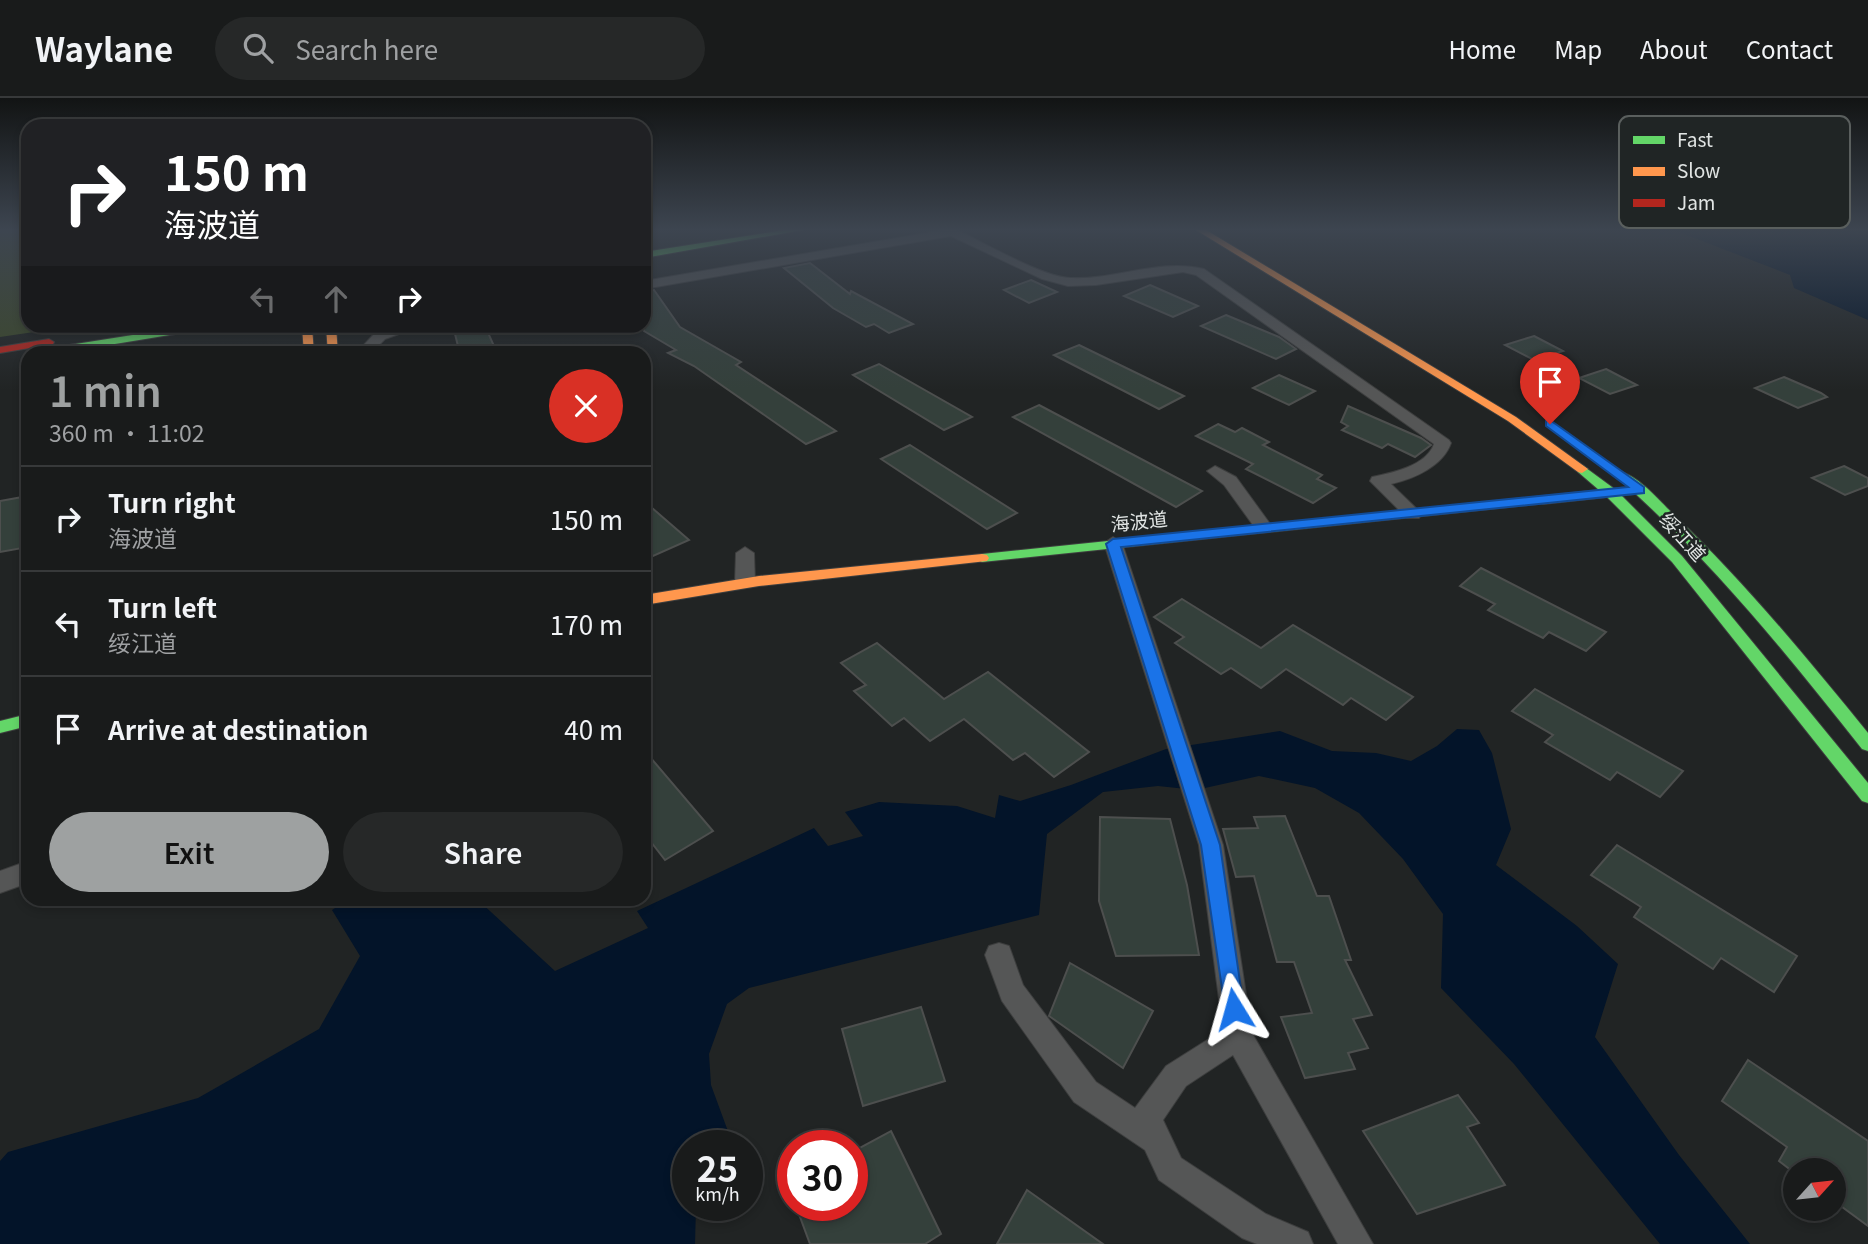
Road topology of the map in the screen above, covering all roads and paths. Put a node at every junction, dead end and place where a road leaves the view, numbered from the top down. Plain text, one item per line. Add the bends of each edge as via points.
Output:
1 (1219, 283) edge
2 (1288, 283) edge
3 (1318, 283) edge
4 (108, 333) edge
5 (162, 333) edge
6 (390, 333) edge
7 (1415, 341) dead end
8 (26, 346) edge
9 (80, 346) edge
10 (370, 346) edge
11 (21, 347) edge
12 (0, 350) edge
13 (21, 355) edge
14 (0, 358) edge
15 (1608, 465) dead end
16 (1214, 471) dead end
17 (1639, 490) junction
18 (1611, 493) junction
19 (1413, 514) junction
20 (1264, 528) junction
21 (1113, 544) junction
22 (745, 553) dead end
23 (745, 583) junction
24 (651, 599) edge
25 (21, 722) edge
26 (0, 727) edge
27 (1868, 745) edge
28 (1868, 796) edge
29 (21, 874) edge
30 (0, 881) edge
31 (999, 955) dead end
32 (1238, 1036) junction
33 (1155, 1139) junction
34 (1296, 1244) edge
35 (1356, 1244) edge

1 - 19 street via 1443,443 1439,454 1403,476 1378,481
2 - 18 main road, 绥江道 via 1512,419
3 - 7 main road
4 - 8 main road
5 - 9 main road
6 - 10 street
11 - 12 main road
13 - 14 main road
15 - 17 main road, 绥江道
16 - 20 street via 1230,481
17 - 18 main road, 海波道
17 - 27 main road, 绥江道 via 1715,560
18 - 19 main road, 海波道
18 - 28 main road, 绥江道 via 1677,559
19 - 20 main road, 海波道
20 - 21 main road, 海波道
21 - 23 main road, 海波道
21 - 32 street via 1211,845
22 - 23 street
23 - 24 main road, 海波道
25 - 26 main road
29 - 30 street
31 - 33 street via 1012,992 1085,1092
32 - 33 street via 1176,1076 1146,1118
32 - 35 street
33 - 34 street via 1170,1170 1254,1226

